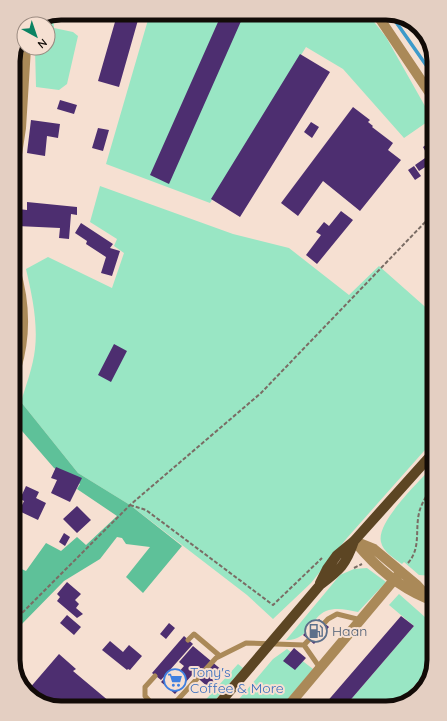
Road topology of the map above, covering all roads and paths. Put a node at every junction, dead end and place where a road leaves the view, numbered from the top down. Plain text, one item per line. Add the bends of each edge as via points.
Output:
1 (381, 20) edge
2 (26, 56) edge
3 (427, 89) edge
4 (20, 135) edge
5 (427, 220) edge
6 (20, 291) edge
7 (20, 357) edge
8 (427, 460) edge
9 (427, 497) edge
10 (130, 506) junction
11 (354, 541) junction
12 (321, 557) dead end
13 (398, 576) junction
14 (427, 594) edge
15 (20, 615) edge
16 (361, 620) junction
17 (188, 640) dead end
18 (269, 644) junction
19 (304, 645) junction
20 (220, 656) junction
21 (320, 668) junction
22 (155, 676) dead end
23 (150, 701) edge
24 (177, 701) edge
25 (221, 701) edge
26 (292, 701) edge

1 - 3 street
2 - 4 street
5 - 10 path via 261,393
6 - 7 street via 24,308
8 - 11 main road
9 - 13 path via 419,512 417,545 412,558
10 - 12 path via 146,510 273,605
10 - 15 path
11 - 13 street via 374,549
11 - 18 main road via 348,560 320,585
13 - 14 street via 417,585
13 - 16 street
16 - 19 lane via 337,614 328,619
16 - 21 street
17 - 20 lane via 194,634
18 - 19 lane
18 - 20 lane via 246,643
18 - 25 main road
19 - 21 lane
20 - 24 lane
21 - 26 street
22 - 23 lane via 145,687 145,696

